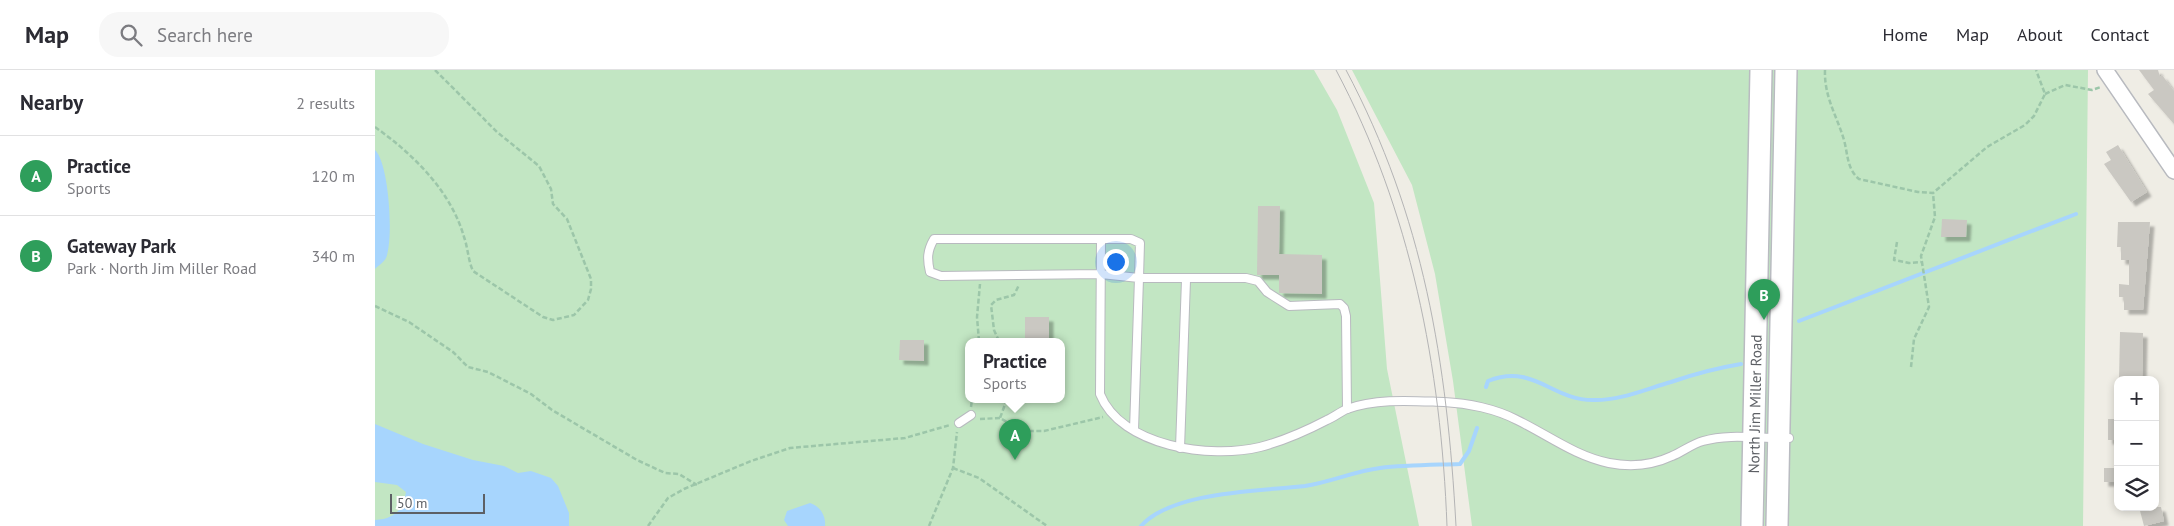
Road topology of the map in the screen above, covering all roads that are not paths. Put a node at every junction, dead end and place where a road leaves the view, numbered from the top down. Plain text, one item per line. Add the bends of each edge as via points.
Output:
1 (1761, 70) edge
2 (1786, 70) edge
3 (2108, 76) edge
4 (2174, 171) edge
5 (1101, 239) junction
6 (1101, 274) junction
7 (1139, 278) junction
8 (1186, 280) junction
9 (1347, 409) junction
10 (971, 414) dead end
11 (959, 423) road end
12 (1134, 430) junction
13 (1753, 438) junction
14 (1784, 438) junction
15 (1181, 448) junction
16 (1751, 526) edge
17 (1777, 526) edge

1 - 13 main road, North Jim Miller Road
2 - 14 main road, North Jim Miller Road
3 - 4 street
5 - 6 lane
5 - 6 lane via 934,239 927,258 930,272 941,276
5 - 7 lane via 1131,239 1140,243
6 - 7 lane
6 - 12 lane via 1100,394 1105,407
7 - 8 lane
7 - 12 lane
8 - 9 lane via 1246,278 1258,281 1267,292 1289,306 1340,304 1346,316
8 - 15 lane
9 - 13 lane via 1407,401 1484,408 1517,419 1589,458 1611,464 1653,463 1702,442
9 - 15 lane via 1261,447 1211,452
10 - 11 lane
12 - 15 lane
13 - 14 lane
13 - 16 main road, North Jim Miller Road
14 - 17 main road, North Jim Miller Road

